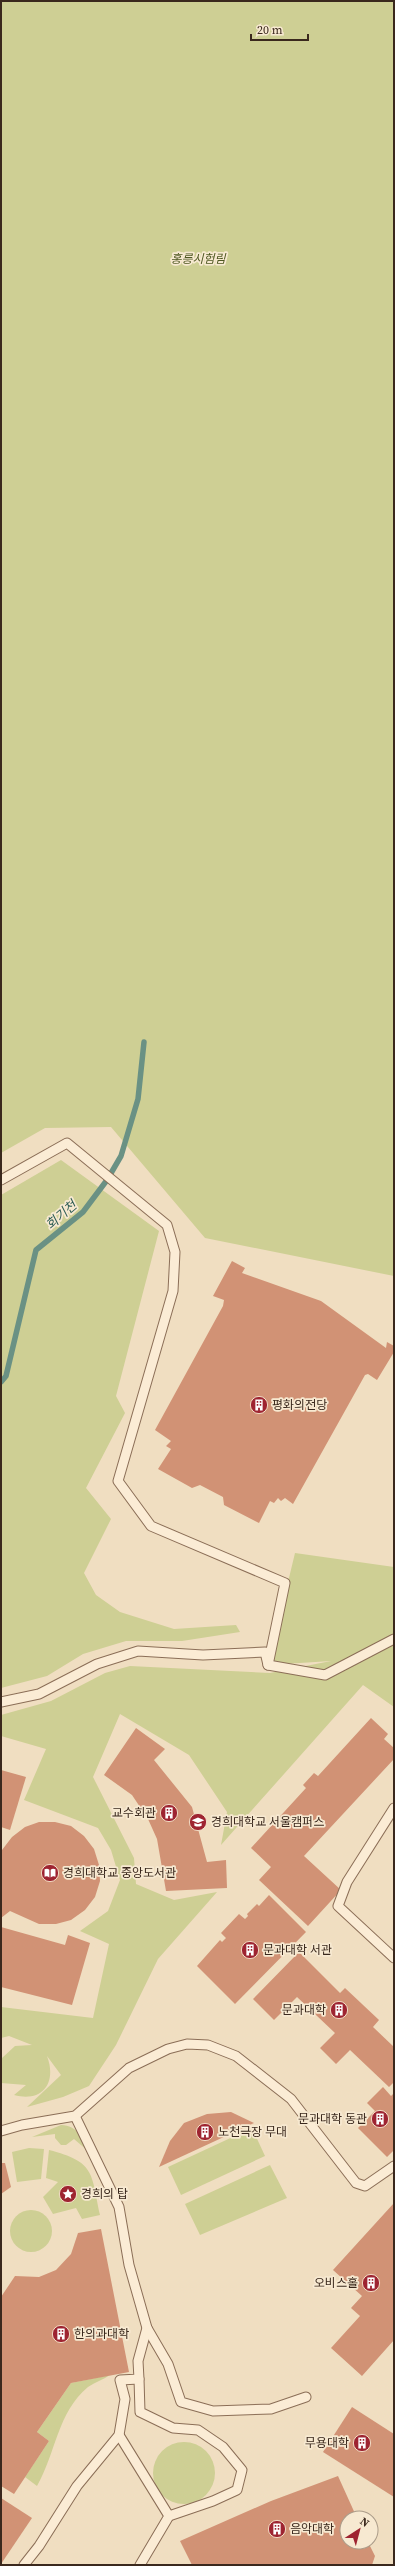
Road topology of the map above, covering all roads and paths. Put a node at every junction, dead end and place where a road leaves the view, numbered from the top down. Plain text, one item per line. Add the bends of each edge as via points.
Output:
1 (1, 1180) edge
2 (394, 1638) edge
3 (268, 1665) junction
4 (1, 1702) edge
5 (394, 1808) edge
6 (394, 1958) edge
7 (75, 2116) junction
8 (1, 2131) edge
9 (394, 2166) edge
10 (147, 2328) junction
11 (139, 2379) junction
12 (306, 2397) dead end
13 (120, 2435) junction
14 (169, 2516) junction
15 (24, 2565) edge
16 (140, 2565) edge

1 - 3 lane via 67,1143 168,1225 175,1252 173,1291 118,1481 152,1526 285,1583
2 - 3 lane via 325,1675
3 - 4 lane via 265,1652 203,1655 138,1651 97,1664 39,1694
5 - 6 lane via 347,1882 338,1906
7 - 8 lane
7 - 9 lane via 129,2068 168,2049 187,2044 208,2045 236,2056 291,2099 356,2183 365,2186
7 - 10 lane via 119,2207 129,2265
10 - 11 lane via 138,2361
10 - 12 lane via 168,2364 181,2402 213,2411 242,2410 271,2408
11 - 13 lane via 120,2380 125,2399
11 - 14 lane via 140,2412 173,2428 198,2430 223,2447 242,2470 237,2490
13 - 14 lane
13 - 15 lane via 77,2486
14 - 16 lane

